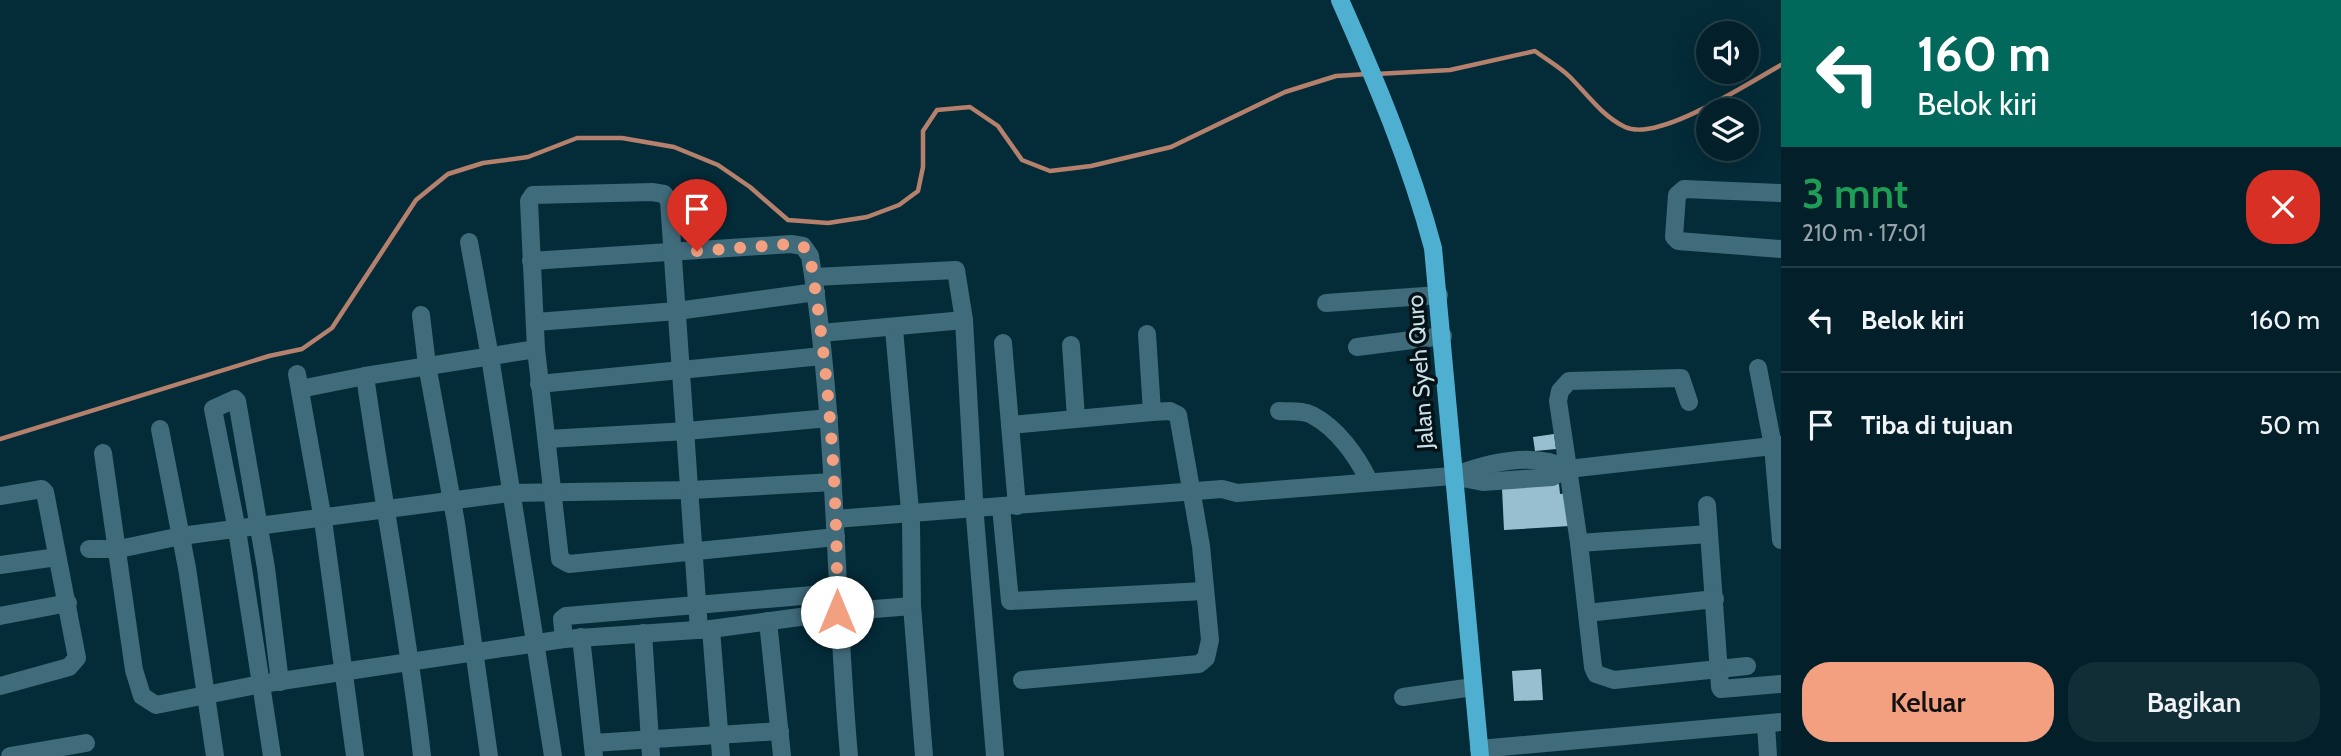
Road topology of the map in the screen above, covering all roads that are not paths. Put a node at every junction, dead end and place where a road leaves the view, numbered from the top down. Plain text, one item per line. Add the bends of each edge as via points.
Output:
1 (1340, 0) edge
2 (1781, 193) edge
3 (468, 242) dead end
4 (1781, 249) edge
5 (673, 253) junction
6 (531, 261) junction
7 (815, 284) junction
8 (1439, 295) junction
9 (1326, 303) dead end
10 (677, 312) junction
11 (421, 315) dead end
12 (964, 320) junction
13 (536, 322) junction
14 (894, 329) junction
15 (821, 333) junction
16 (1147, 334) dead end
17 (1443, 336) junction
18 (1003, 343) dead end
19 (1071, 345) dead end
20 (1357, 347) dead end
21 (536, 349) junction
22 (822, 356) junction
23 (490, 357) junction
24 (427, 365) junction
25 (1758, 368) dead end
26 (682, 372) junction
27 (365, 376) junction
28 (540, 384) junction
29 (1689, 402) dead end
30 (1279, 411) dead end
31 (1152, 412) junction
32 (829, 418) junction
33 (1076, 418) junction
34 (1010, 425) junction
35 (160, 429) dead end
36 (687, 431) junction
37 (547, 439) junction
38 (1777, 445) edge
39 (103, 453) dead end
40 (1568, 469) junction
41 (1452, 477) junction
42 (1369, 481) junction
43 (833, 482) junction
44 (692, 491) junction
45 (510, 493) junction
46 (554, 494) junction
47 (0, 496) edge
48 (1192, 498) junction
49 (451, 502) junction
50 (1707, 505) dead end
51 (1007, 509) junction
52 (384, 510) junction
53 (975, 513) junction
54 (911, 518) junction
55 (323, 520) junction
56 (259, 528) junction
57 (836, 528) junction
58 (237, 530) junction
59 (1709, 534) junction
60 (181, 536) junction
61 (1781, 540) edge
62 (1579, 543) junction
63 (89, 549) dead end
64 (119, 549) junction
65 (696, 552) junction
66 (57, 557) junction
67 (0, 565) edge
68 (1205, 591) junction
69 (837, 593) junction
70 (1715, 599) junction
71 (68, 603) junction
72 (700, 605) junction
73 (912, 606) junction
74 (837, 612) junction
75 (1587, 613) junction
76 (0, 616) edge
77 (768, 621) junction
78 (705, 629) junction
79 (643, 633) junction
80 (573, 638) junction
81 (534, 643) junction
82 (476, 653) junction
83 (412, 664) junction
84 (1747, 666) dead end
85 (1719, 668) junction
86 (345, 673) junction
87 (1022, 680) dead end
88 (281, 682) junction
89 (261, 684) junction
90 (1781, 684) edge
91 (0, 686) edge
92 (1473, 687) junction
93 (206, 694) junction
94 (1403, 697) dead end
95 (1774, 723) edge
96 (780, 731) junction
97 (719, 732) junction
98 (86, 743) dead end
99 (651, 747) edge
100 (594, 749) edge
101 (1480, 752) edge
102 (10, 756) edge
103 (215, 756) edge
104 (272, 756) edge
105 (355, 756) edge
106 (422, 756) edge
107 (489, 756) edge
108 (553, 756) edge
109 (721, 756) edge
110 (782, 756) edge
111 (849, 756) edge
112 (924, 756) edge
113 (995, 756) edge
114 (1768, 756) edge

1 - 8 main road, Jalan Syeh Quro via 1421,202
2 - 4 street via 1684,189 1677,195 1674,237 1678,241
3 - 23 street
5 - 6 street
5 - 6 street via 669,201 664,194 536,194 529,201
5 - 7 street via 803,246 810,256
5 - 10 street
6 - 13 street
7 - 10 street
7 - 12 street via 956,270
7 - 15 street
8 - 9 street
8 - 17 main road, Jalan Syeh Quro
10 - 13 street
10 - 26 street
11 - 24 street
12 - 14 street
12 - 53 street
13 - 21 street
14 - 15 street
14 - 54 street
15 - 22 street
16 - 31 street
17 - 20 street
17 - 41 main road, Jalan Syeh Quro
18 - 34 street
19 - 33 street
21 - 23 street
21 - 28 street
22 - 26 street
22 - 32 street
23 - 24 street
23 - 45 street
24 - 27 street
24 - 49 street
25 - 38 street
26 - 28 street
26 - 36 street
27 - 52 street
27 - 55 street via 299,382
28 - 37 street
29 - 40 street via 1681,378 1569,380 1558,401
30 - 42 street via 1303,412 1320,421 1348,447
31 - 33 street
31 - 48 street via 1170,411 1182,423
32 - 36 street
32 - 43 street
33 - 34 street
34 - 51 street
35 - 60 street
36 - 37 street
36 - 44 street
37 - 46 street
38 - 40 street
38 - 61 street
39 - 64 street
40 - 41 street via 1552,477 1483,482
40 - 62 street
41 - 42 street
41 - 92 main road, Jalan Syeh Quro
42 - 48 street via 1237,493 1222,489
43 - 44 street
43 - 57 street
44 - 46 street
44 - 65 street
45 - 46 street
45 - 49 street
45 - 81 street
46 - 65 street via 558,555 563,562
47 - 66 street via 45,490
48 - 51 street
48 - 68 street
49 - 52 street
49 - 82 street
50 - 59 street
51 - 53 street
51 - 68 street via 1010,601
52 - 55 street
52 - 83 street
53 - 54 street
53 - 113 street
54 - 57 street
54 - 73 street
55 - 56 street
55 - 86 street
56 - 58 street
56 - 58 street via 235,399 212,409
56 - 88 street
57 - 65 street
57 - 69 street
58 - 60 street
58 - 89 street
59 - 62 street
59 - 70 street
60 - 64 street
60 - 93 street
62 - 75 street
63 - 64 street
64 - 93 street via 134,670 142,696 156,705
65 - 72 street
66 - 67 street
66 - 71 street
68 - 87 street via 1210,640 1206,658 1199,664
69 - 72 street
69 - 74 street
70 - 75 street
70 - 85 street
71 - 76 street
71 - 91 street via 77,654 74,664
72 - 78 street
72 - 80 street via 566,616 562,619
73 - 74 street
73 - 112 street
74 - 77 street
74 - 111 street
75 - 85 street via 1593,667 1605,679
77 - 78 street
77 - 96 street
78 - 79 street
78 - 97 street
79 - 80 street
79 - 99 street
80 - 81 street
80 - 100 street
81 - 82 street
81 - 108 street
82 - 83 street
82 - 107 street
83 - 86 street
83 - 106 street
84 - 85 street
85 - 90 street via 1721,689
86 - 88 street
86 - 105 street
88 - 89 street
89 - 93 street
89 - 104 street
92 - 94 street
92 - 101 main road, Jalan Syeh Quro
93 - 103 street
95 - 101 street
95 - 114 street
96 - 97 street
96 - 110 street
97 - 99 street
97 - 109 street
98 - 102 street
99 - 100 street

